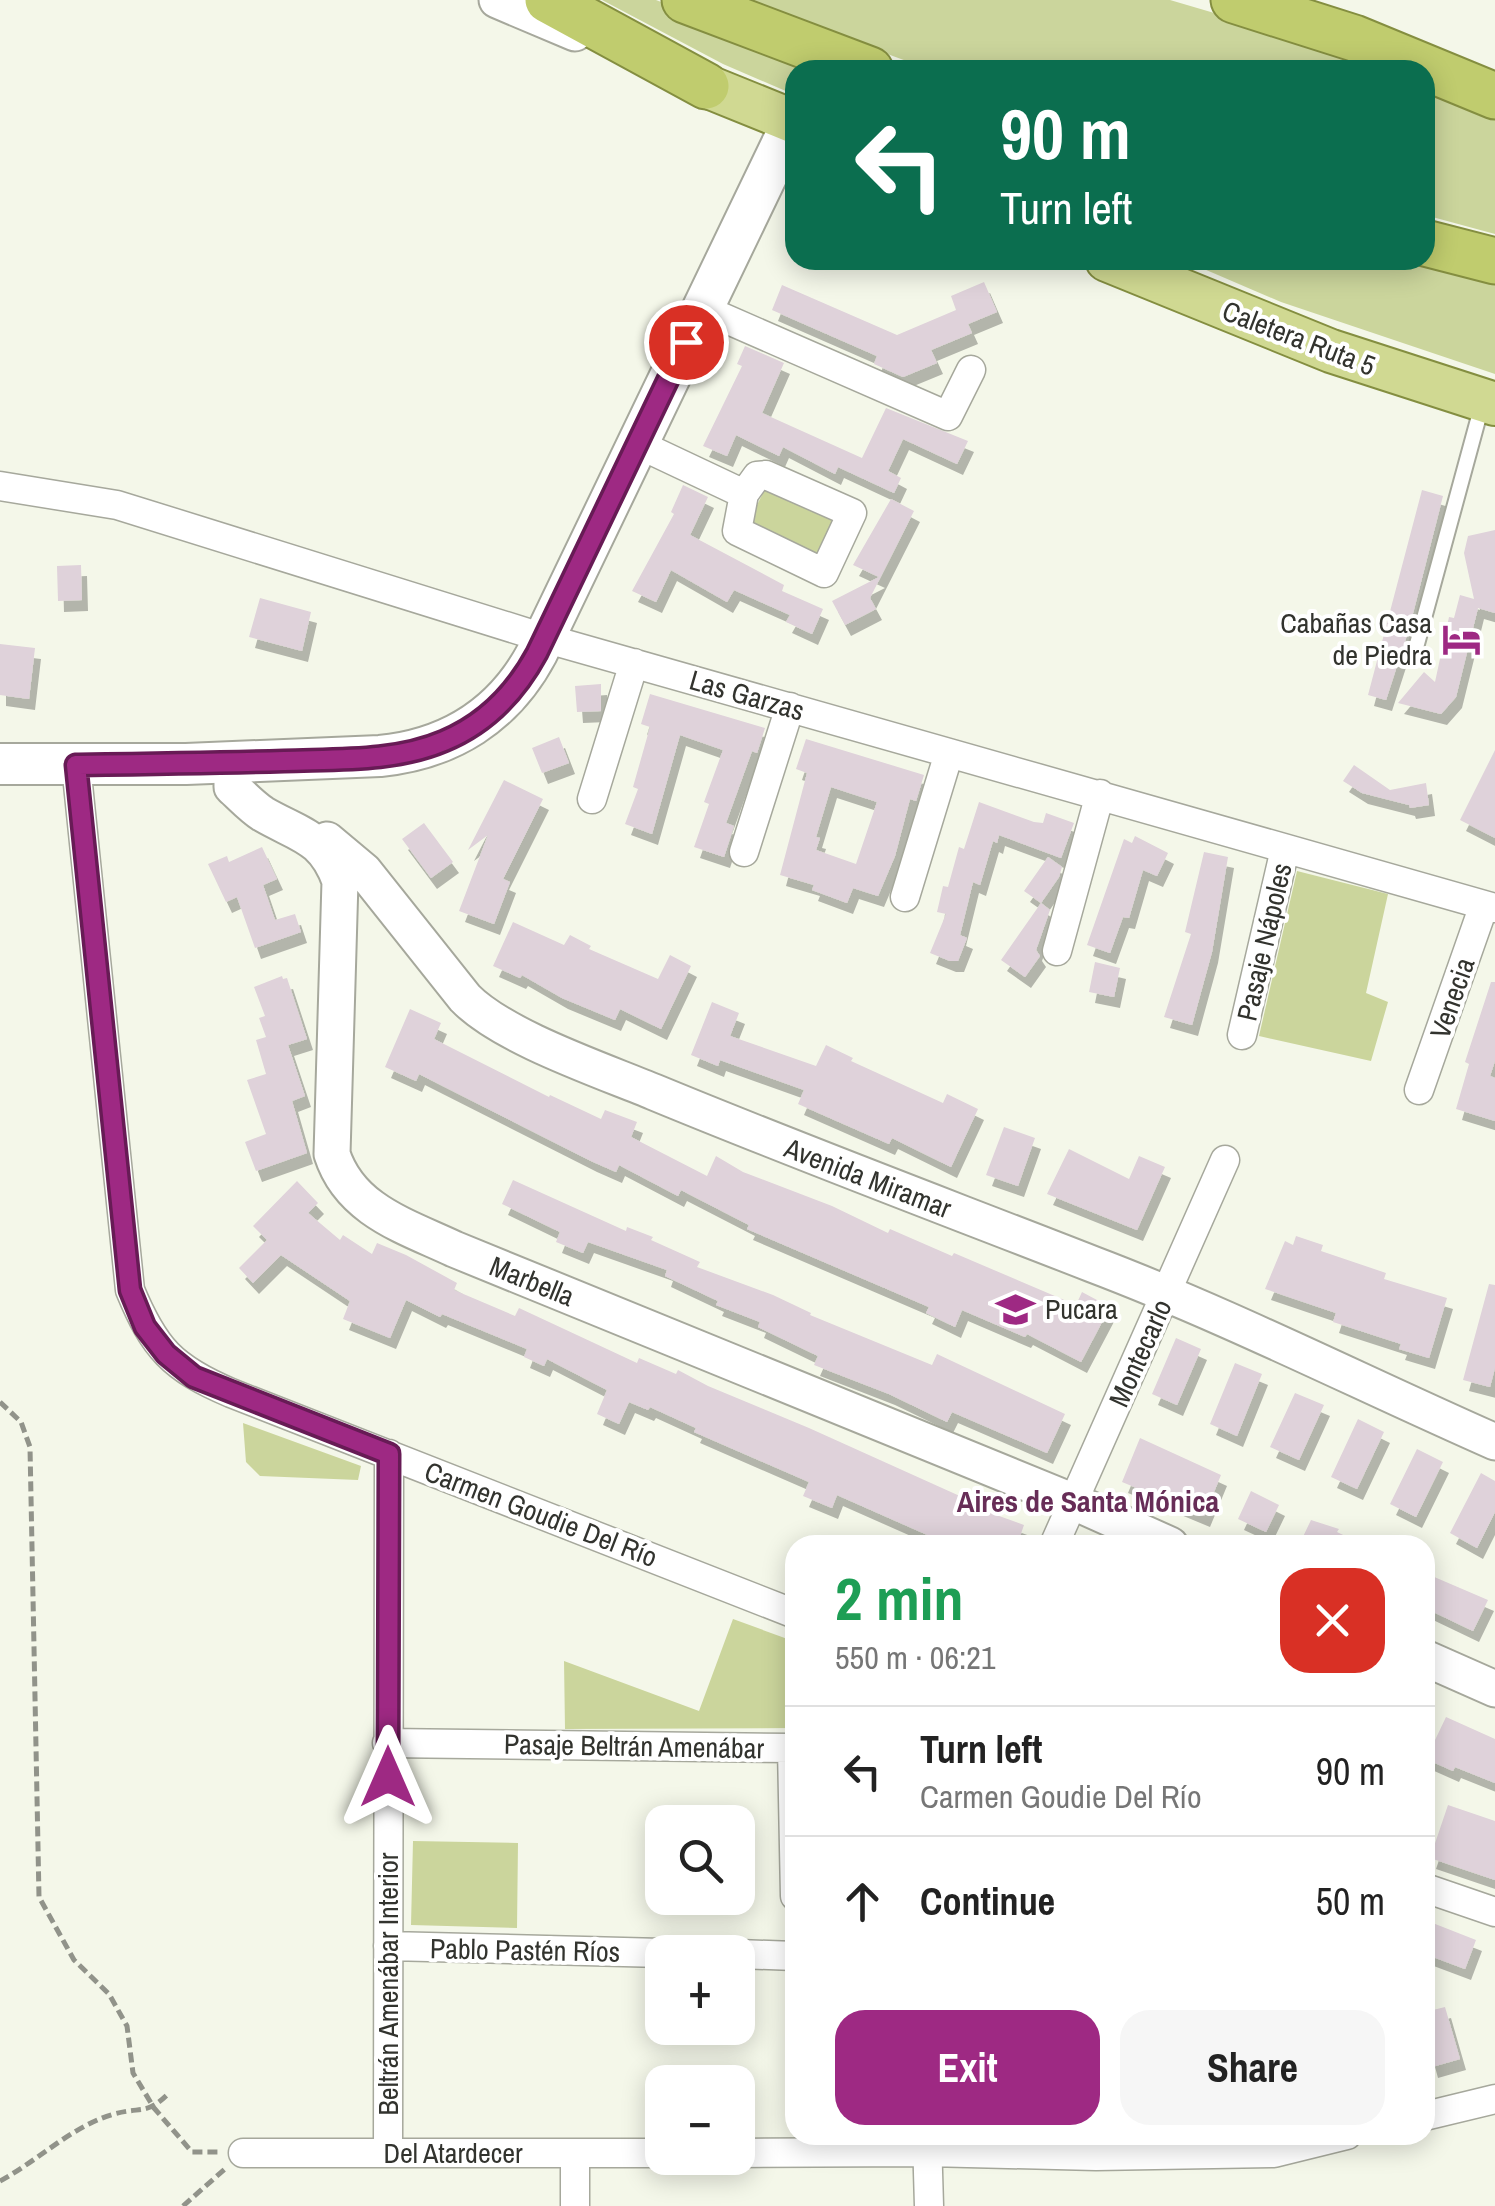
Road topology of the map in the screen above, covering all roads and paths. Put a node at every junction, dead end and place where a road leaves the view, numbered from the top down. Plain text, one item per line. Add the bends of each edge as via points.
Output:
1 (497, 0) edge
2 (548, 0) edge
3 (685, 0) edge
4 (1234, 0) edge
5 (844, 60) edge
6 (1407, 60) edge
7 (1435, 71) edge
8 (706, 86) junction
9 (1495, 96) edge
10 (785, 117) edge
11 (785, 139) edge
12 (1435, 245) edge
13 (1495, 261) edge
14 (1132, 270) edge
15 (701, 308) junction
16 (971, 370) dead end
17 (1489, 403) edge
18 (638, 444) junction
19 (0, 486) edge
20 (744, 494) dead end
21 (544, 638) junction
22 (1414, 655) dead end
23 (634, 663) junction
24 (790, 708) junction
25 (949, 753) junction
26 (232, 762) junction
27 (0, 764) edge
28 (76, 765) junction
29 (1100, 794) junction
30 (592, 798) dead end
31 (302, 832) junction
32 (1285, 849) junction
33 (744, 852) dead end
34 (905, 898) dead end
35 (1489, 907) edge
36 (1057, 951) dead end
37 (1242, 1034) dead end
38 (1419, 1090) dead end
39 (1225, 1160) dead end
40 (1166, 1294) junction
41 (0, 1402) edge
42 (1495, 1442) edge
43 (389, 1454) junction
44 (1074, 1502) junction
45 (1059, 1535) edge
46 (1148, 1535) edge
47 (785, 1610) edge
48 (1435, 1662) edge
49 (1495, 1689) edge
50 (388, 1743) junction
51 (785, 1748) edge
52 (1435, 1893) edge
53 (1495, 1912) edge
54 (388, 1946) junction
55 (645, 1953) edge
56 (755, 1955) edge
57 (785, 1956) edge
58 (170, 2092) dead end
59 (1495, 2099) edge
60 (154, 2108) junction
61 (1435, 2114) edge
62 (795, 2145) edge
63 (927, 2145) edge
64 (941, 2145) edge
65 (1306, 2145) edge
66 (755, 2151) edge
67 (243, 2152) junction
68 (388, 2153) junction
69 (575, 2153) junction
70 (645, 2153) edge
71 (0, 2181) edge
72 (183, 2206) edge
73 (575, 2206) edge
74 (929, 2206) edge

1 - 8 street
2 - 8 highway
3 - 5 highway
4 - 6 highway
7 - 9 highway
8 - 10 main road
11 - 15 main road
12 - 13 highway
14 - 17 main road, Caletera Ruta 5 via 1331,351
15 - 16 street via 948,416
15 - 18 main road
17 - 22 lane
18 - 20 street
18 - 21 main road
19 - 21 street, Las Garzas via 117,504
21 - 23 street, Las Garzas
21 - 26 main road via 509,695 442,742 380,756
23 - 24 street, Las Garzas
23 - 30 street
24 - 25 street, Las Garzas
24 - 33 street
25 - 29 street, Las Garzas
25 - 34 street
26 - 28 main road
26 - 31 street, Marbella via 232,788 262,813
27 - 28 main road
28 - 43 street, Carmen Goudie Del Río via 130,1290 145,1327 194,1377
29 - 32 street, Las Garzas
29 - 36 street
31 - 40 street, Avenida Miramar via 349,856 465,998 489,1018 830,1164
31 - 44 street, Marbella via 325,851 340,881 332,1154 356,1197 454,1249
32 - 35 street, Las Garzas
32 - 37 street, Pasaje Nápoles
35 - 38 street, Venecia
39 - 40 street, Montecarlo
40 - 42 street, Avenida Miramar
40 - 44 street, Montecarlo
41 - 60 path via 21,1422 30,1447 39,1897 74,1960 109,1994 127,2026 132,2074
43 - 47 street, Carmen Goudie Del Río
43 - 50 street, Beltrán Amenábar Interior
44 - 45 street, Montecarlo
44 - 46 street, Marbella
48 - 49 street
50 - 51 street, Pasaje Beltrán Amenábar
50 - 54 street, Beltrán Amenábar Interior
52 - 53 street
54 - 55 street, Pablo Pastén Ríos
54 - 68 street, Beltrán Amenábar Interior
56 - 57 street
58 - 60 path
59 - 61 street
60 - 67 path via 192,2152
60 - 71 path via 99,2119
62 - 66 street
63 - 74 street
64 - 65 street via 1096,2156 1274,2153
67 - 68 street, Del Atardecer
67 - 72 path
68 - 69 street, Del Atardecer
69 - 70 street, Del Atardecer
69 - 73 street

